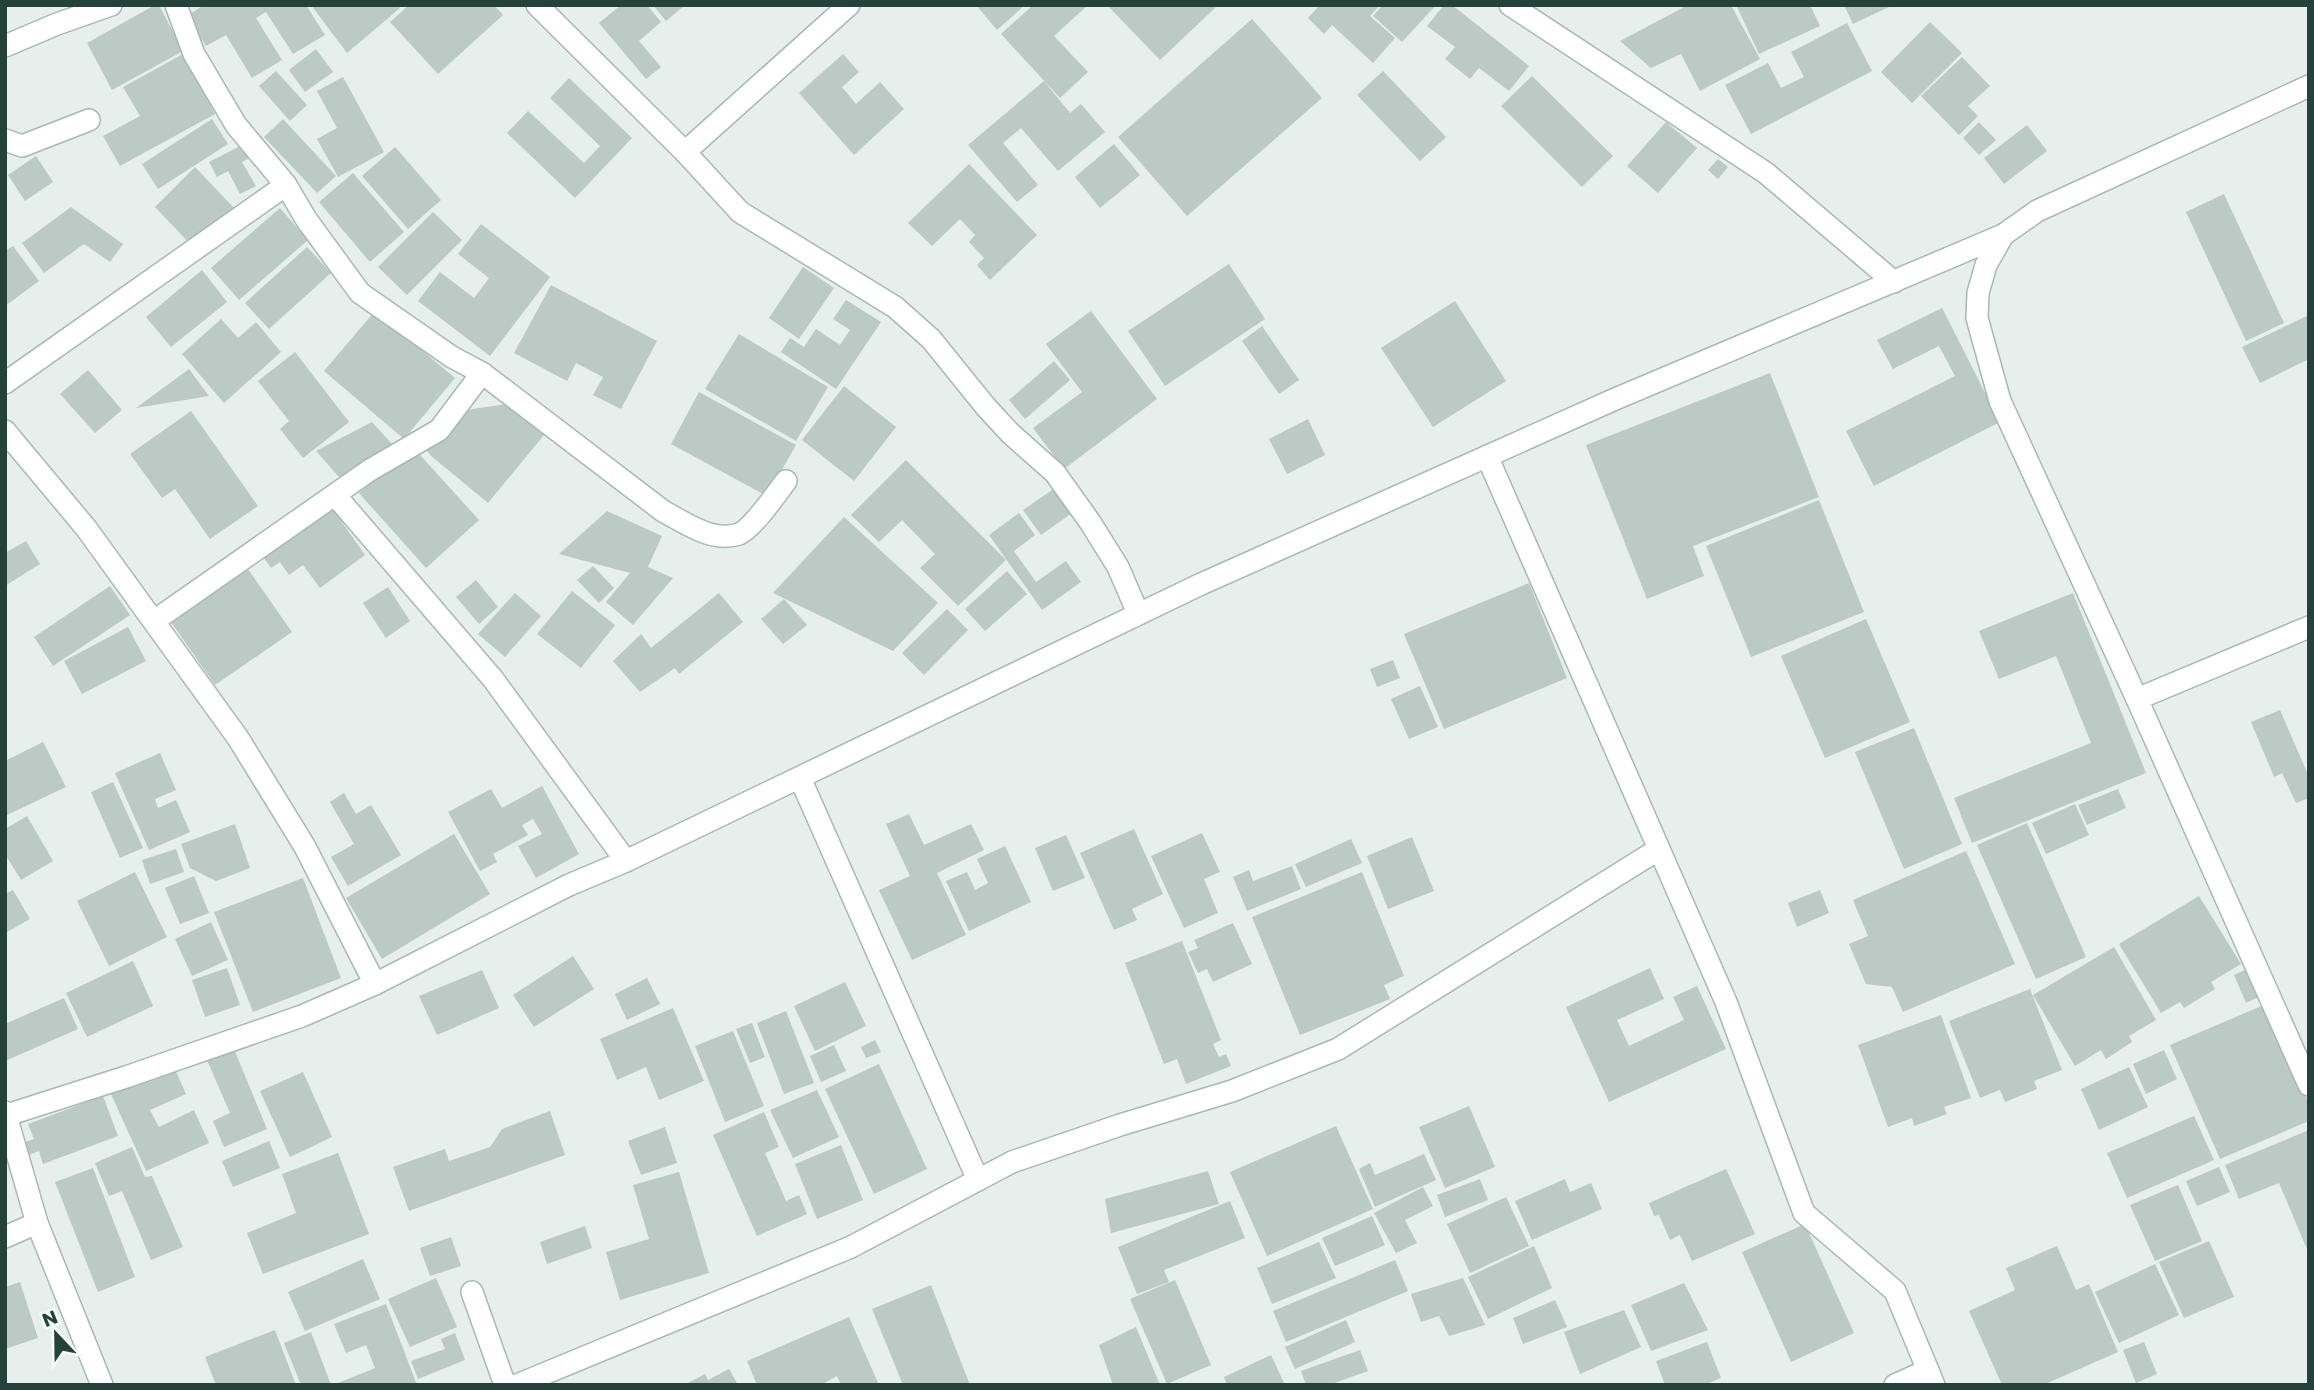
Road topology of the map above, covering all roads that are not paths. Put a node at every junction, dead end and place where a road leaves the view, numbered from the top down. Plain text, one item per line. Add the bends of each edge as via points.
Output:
1 (111, 5) edge
2 (176, 5) edge
3 (537, 5) edge
4 (849, 5) edge
5 (1510, 5) edge
6 (5, 46) edge
7 (2309, 86) edge
8 (89, 120) dead end
9 (5, 140) edge
10 (685, 152) junction
11 (286, 185) junction
12 (2003, 235) junction
13 (1894, 282) junction
14 (482, 373) junction
15 (5, 383) edge
16 (5, 431) edge
17 (1487, 456) junction
18 (786, 481) dead end
19 (335, 495) junction
20 (1138, 613) junction
21 (154, 621) junction
22 (2309, 627) edge
23 (2137, 699) junction
24 (800, 779) junction
25 (1659, 849) junction
26 (626, 862) junction
27 (376, 984) junction
28 (2309, 1085) edge
29 (6, 1113) edge
30 (978, 1180) junction
31 (37, 1223) junction
32 (5, 1237) edge
33 (472, 1292) dead end
34 (1931, 1377) edge
35 (102, 1385) edge
36 (505, 1385) edge
37 (517, 1385) edge
38 (1895, 1385) edge

1 - 6 street
2 - 11 street via 194,54 236,125
3 - 10 street
4 - 10 street
5 - 13 street via 1766,173
7 - 12 street via 2037,211
8 - 9 street via 22,146
10 - 20 street via 740,212 895,307 931,338 986,407 1055,473 1118,567
11 - 14 street via 360,293
11 - 15 street
12 - 13 street
12 - 23 street via 1986,265 1977,318 2000,401
13 - 17 street
14 - 18 street via 663,511 713,536 740,533
14 - 19 street via 439,430
16 - 21 street via 86,528
17 - 20 street
17 - 25 street
19 - 21 street
19 - 26 street via 493,679
20 - 24 street
21 - 27 street via 238,738 305,846
22 - 23 street
23 - 28 street
24 - 26 street
24 - 30 street
25 - 30 street via 1338,1049 1232,1091 1012,1162
25 - 34 street via 1726,1002 1804,1213 1895,1291
26 - 27 street via 569,885
27 - 29 street via 302,1016
29 - 31 street
30 - 37 street via 851,1247
31 - 32 street
31 - 35 street
33 - 36 street
34 - 38 street

